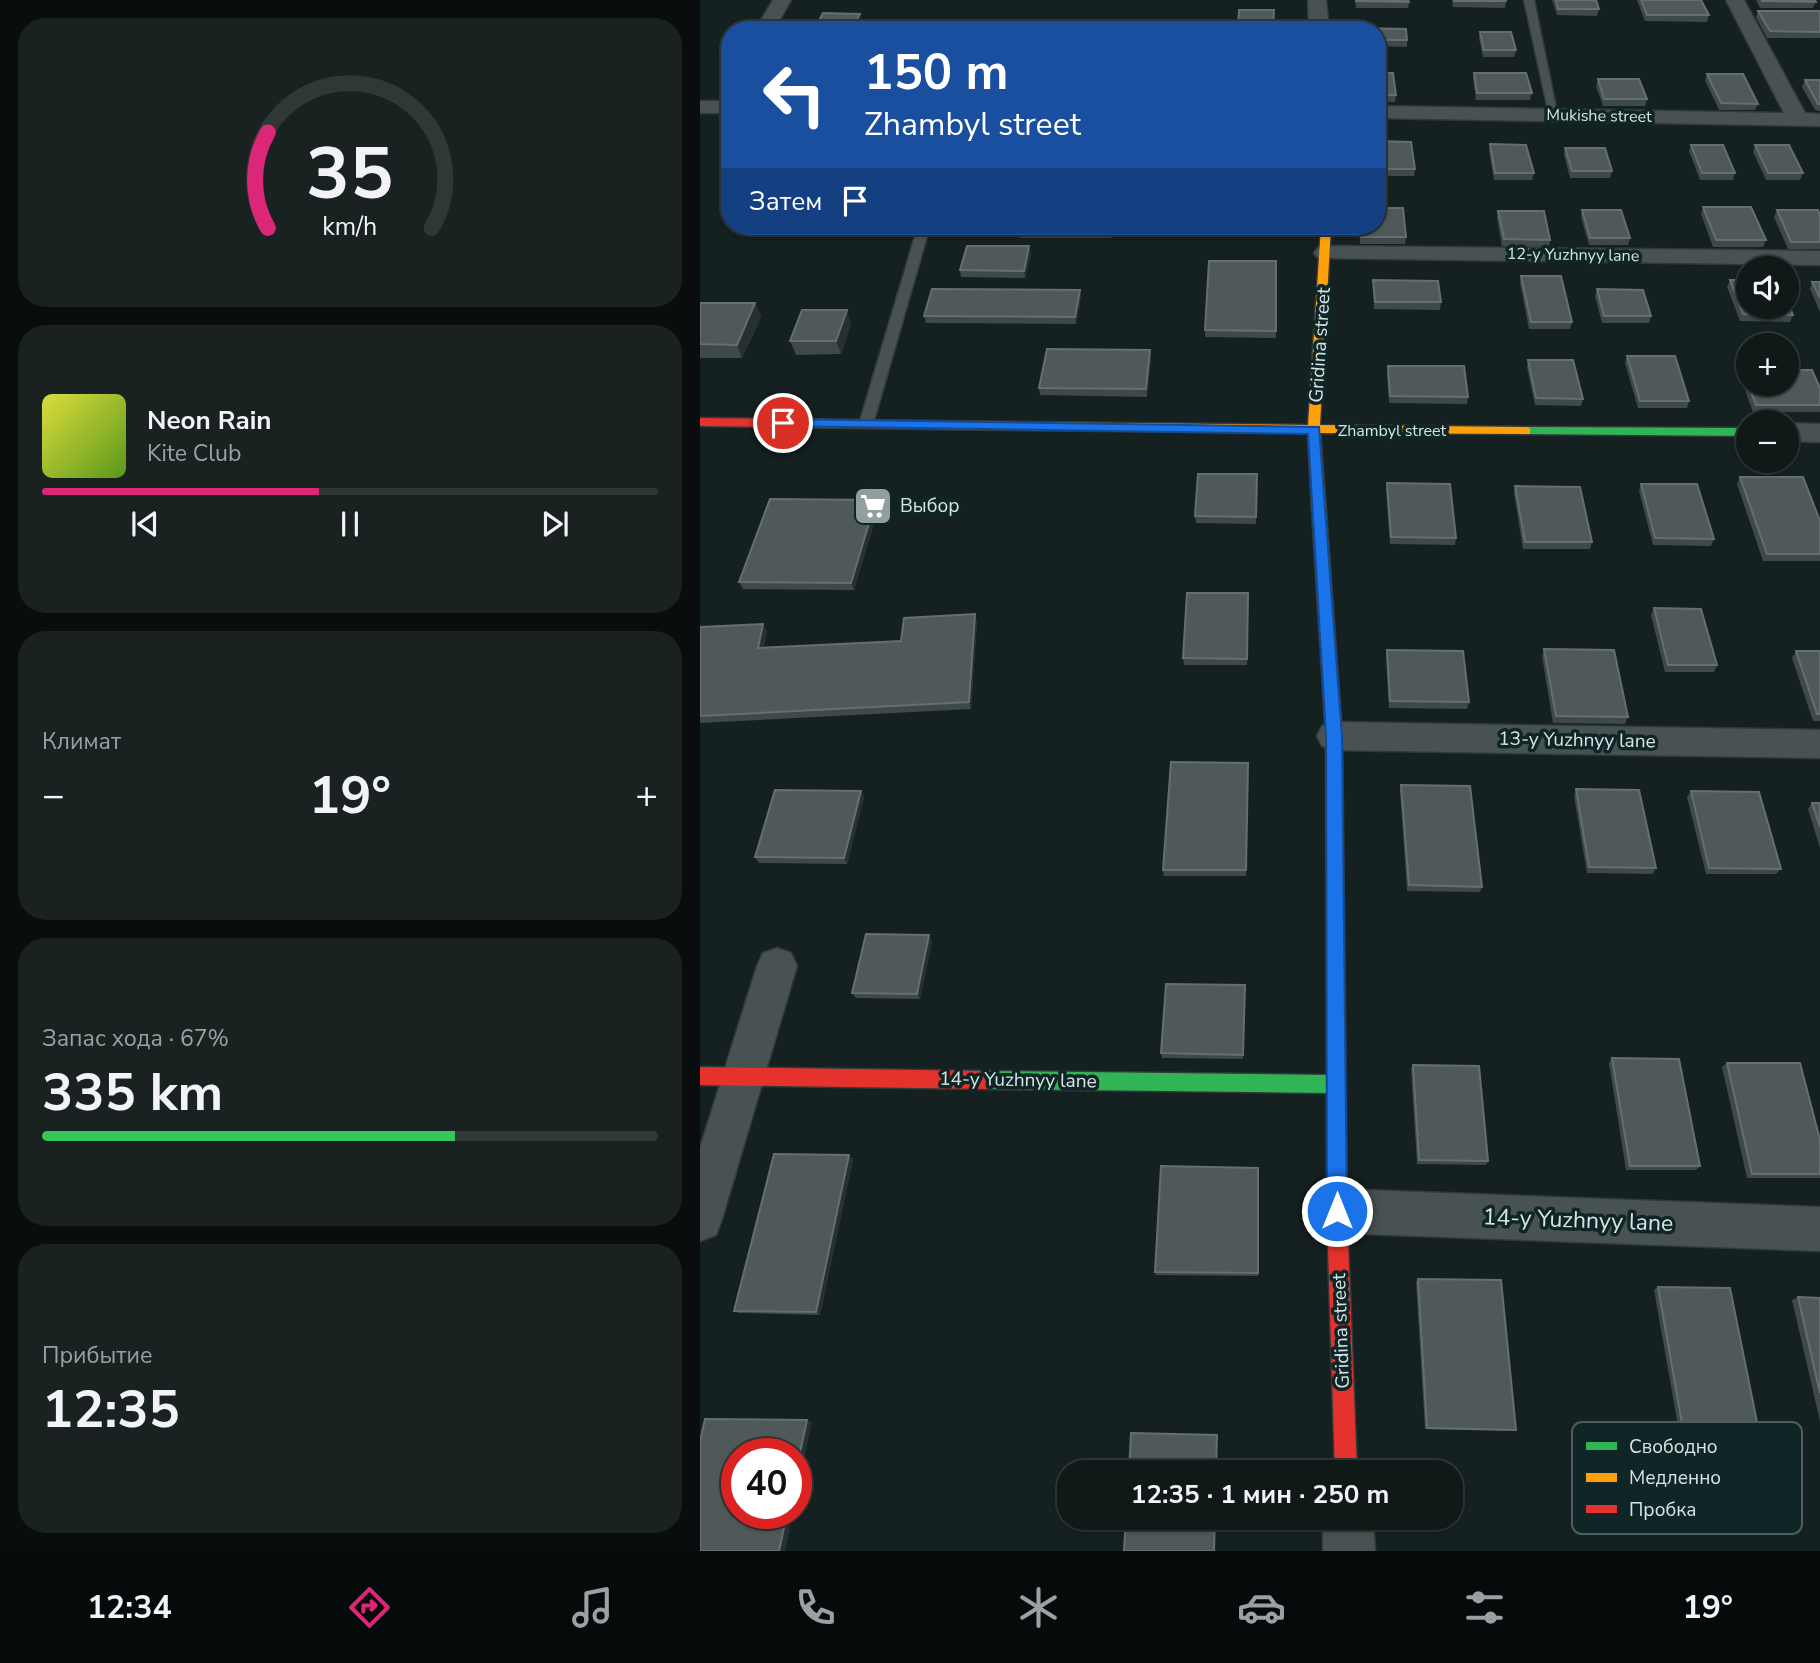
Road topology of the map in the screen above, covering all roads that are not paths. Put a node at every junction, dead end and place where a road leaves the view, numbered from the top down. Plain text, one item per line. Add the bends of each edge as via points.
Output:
1 (782, 0) edge
2 (1317, 0) edge
3 (1529, 0) edge
4 (1735, 0) edge
5 (769, 21) edge
6 (1318, 21) edge
7 (1386, 112) edge
8 (1554, 115) junction
9 (1798, 120) junction
10 (1820, 120) edge
11 (921, 235) edge
12 (1325, 235) edge
13 (1326, 253) junction
14 (1820, 258) edge
15 (700, 422) edge
16 (866, 424) junction
17 (1314, 430) junction
18 (1736, 432) edge
19 (1799, 432) edge
20 (1820, 433) edge
21 (1334, 736) junction
22 (1820, 744) edge
23 (778, 966) dead end
24 (700, 1076) edge
25 (742, 1076) junction
26 (1336, 1084) junction
27 (1337, 1211) junction
28 (700, 1219) edge
29 (1820, 1229) edge
30 (1346, 1460) edge
31 (1348, 1530) edge
32 (1349, 1551) edge

1 - 5 street
2 - 6 street
3 - 8 lane
4 - 9 street
7 - 8 street, Mukishe street
8 - 9 street, Mukishe street
9 - 10 street, Mukishe street
11 - 16 lane
12 - 13 street, Gridina street
13 - 14 street, 12-y Yuzhnyy lane
13 - 17 street, Gridina street
15 - 16 street, Zhambyl street
16 - 17 street, Zhambyl street
17 - 18 street, Zhambyl street
17 - 21 street, Gridina street
19 - 20 street
21 - 22 street, 13-y Yuzhnyy lane
21 - 26 street, Gridina street
23 - 25 street
24 - 25 street, 14-y Yuzhnyy lane
25 - 26 street, 14-y Yuzhnyy lane
25 - 28 street
26 - 27 street, Gridina street
27 - 29 street, 14-y Yuzhnyy lane
27 - 30 street, Gridina street
31 - 32 street

